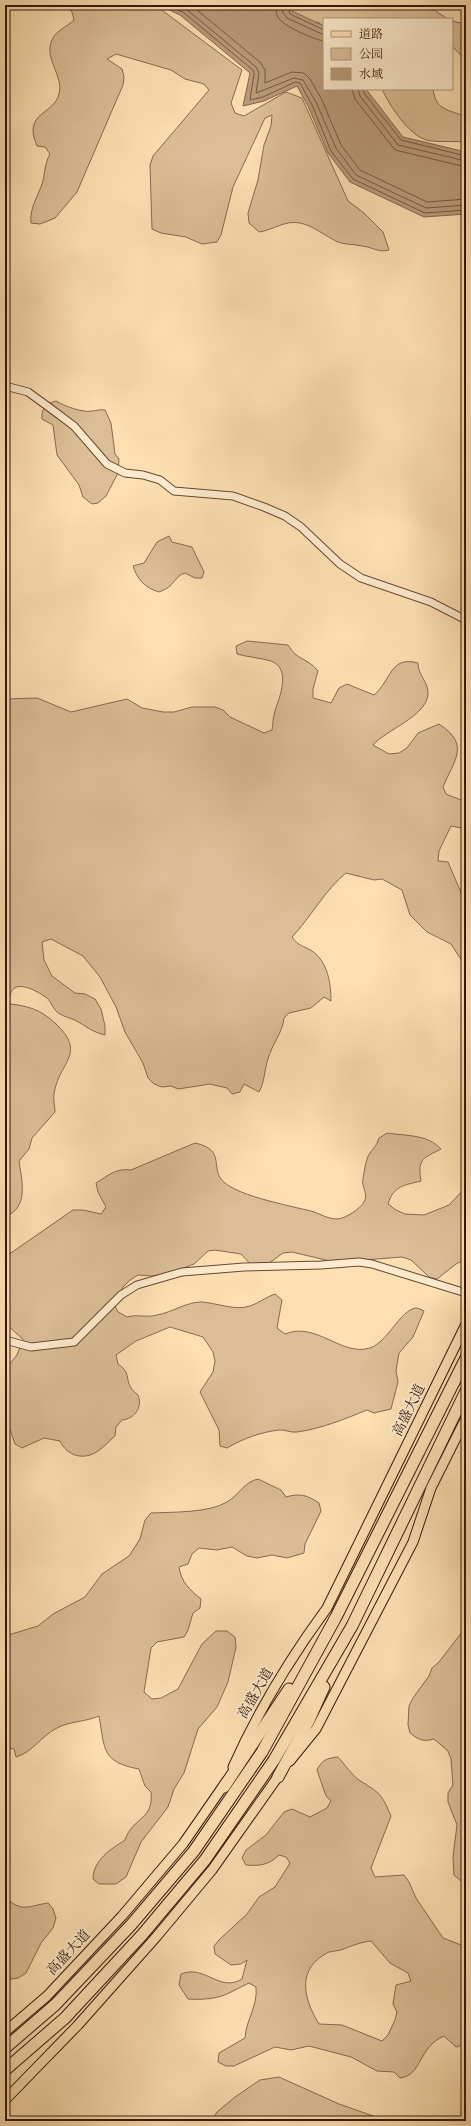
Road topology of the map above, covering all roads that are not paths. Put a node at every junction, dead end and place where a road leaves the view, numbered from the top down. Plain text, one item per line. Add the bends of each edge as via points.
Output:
1 (5, 386) edge
2 (466, 620) edge
3 (465, 1293) edge
4 (466, 1324) edge
5 (5, 1340) edge
6 (466, 1358) edge
7 (466, 1392) edge
8 (466, 1418) edge
9 (336, 1616) junction
10 (352, 1626) junction
11 (278, 1777) junction
12 (224, 1787) junction
13 (5, 2032) edge
14 (5, 2048) edge
15 (5, 2070) edge
16 (6, 2099) edge

1 - 2 street via 28,392 74,426 107,464 125,473 143,474 160,480 174,491 233,496 285,516 301,526 340,564 362,578 431,602
3 - 5 street via 359,1262 182,1272 137,1285 121,1296 74,1342 31,1347
4 - 12 main road, 高盛大道 via 327,1608 299,1646 244,1743
6 - 9 highway, 高盛大道
7 - 10 highway
8 - 11 main road via 431,1488 413,1542 316,1729
9 - 12 highway
9 - 14 highway, 高盛大道 via 262,1752 194,1852 55,2005
10 - 11 highway via 309,1720
10 - 15 highway via 274,1760 205,1860 65,2018
11 - 16 main road via 212,1870 157,1936 78,2025
12 - 13 main road, 高盛大道 via 183,1844 122,1916 47,1996

